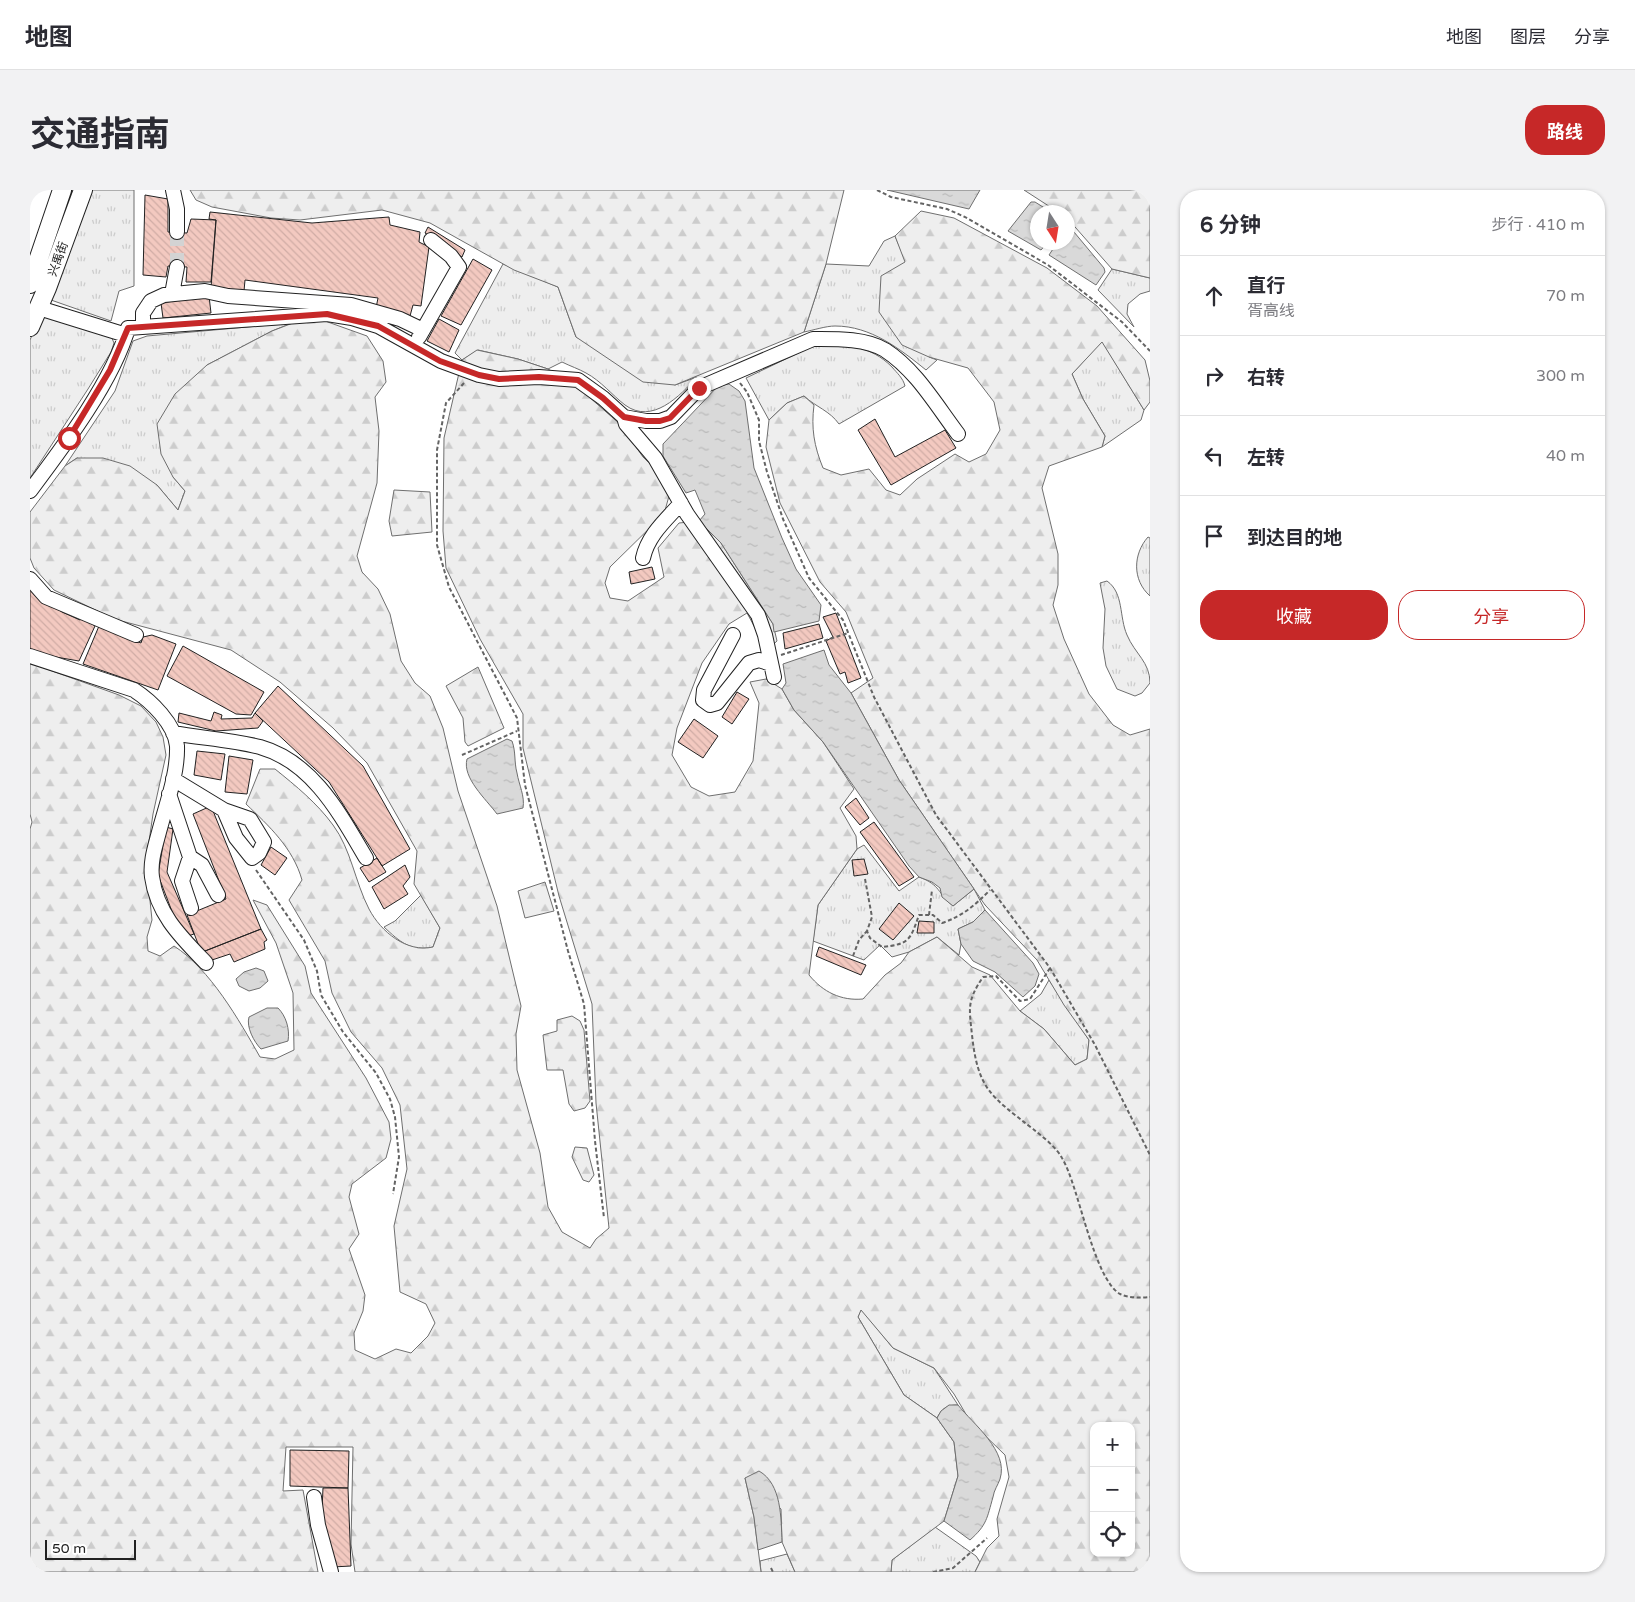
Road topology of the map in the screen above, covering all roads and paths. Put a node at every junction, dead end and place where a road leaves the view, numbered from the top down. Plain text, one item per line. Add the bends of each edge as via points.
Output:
1 (62, 190) edge
2 (83, 190) edge
3 (173, 190) edge
4 (877, 190) edge
5 (177, 232) tunnel mouth
6 (431, 240) dead end
7 (177, 267) tunnel mouth
8 (30, 284) edge
9 (172, 294) junction
10 (39, 308) junction
11 (30, 327) edge
12 (143, 327) junction
13 (423, 330) junction
14 (127, 332) junction
15 (414, 346) junction
16 (1150, 351) edge
17 (733, 373) junction
18 (479, 375) junction
19 (624, 417) junction
20 (958, 434) dead end
21 (30, 491) edge
22 (681, 503) junction
23 (643, 558) dead end
24 (30, 579) edge
25 (849, 633) junction
26 (136, 635) dead end
27 (733, 635) dead end
28 (30, 656) edge
29 (773, 666) junction
30 (517, 732) junction
31 (173, 733) junction
32 (462, 755) dead end
33 (173, 779) junction
34 (169, 794) junction
35 (224, 810) junction
36 (190, 857) junction
37 (252, 858) junction
38 (366, 858) dead end
39 (865, 879) dead end
40 (932, 890) dead end
41 (990, 890) junction
42 (218, 895) dead end
43 (192, 908) dead end
44 (929, 915) junction
45 (867, 932) junction
46 (853, 956) dead end
47 (206, 963) dead end
48 (1050, 968) junction
49 (1150, 1155) edge
50 (392, 1194) dead end
51 (604, 1218) dead end
52 (1150, 1297) edge
53 (314, 1496) dead end
54 (987, 1538) dead end
55 (771, 1568) dead end
56 (330, 1572) edge
57 (773, 1572) edge
58 (933, 1572) edge

1 - 8 main road, 兴禹街
2 - 10 main road, 兴禹街
3 - 5 street
4 - 16 path via 891,197 947,209 966,217 1048,265 1122,322
6 - 13 street via 459,267
7 - 9 street
9 - 12 street via 151,301 143,313
9 - 13 street via 205,291 228,296 351,305 400,319
10 - 11 main road, 兴禹街
10 - 14 street
12 - 14 street
12 - 15 street via 327,314 378,326
13 - 15 street
14 - 21 street via 110,370 69,438
15 - 18 street via 440,361
17 - 19 street via 699,388 670,418 646,421
17 - 20 street via 813,340 862,343 884,349 911,372
17 - 25 path via 747,392 759,420 759,441 767,472 805,570 843,620
18 - 19 street via 499,379 539,377 578,380
18 - 30 path via 462,385 446,403 437,450 437,545 449,587 517,718
19 - 22 street via 626,424 655,458
22 - 23 street via 654,533
22 - 29 street via 758,615
24 - 26 street via 46,597
25 - 29 path
25 - 41 path via 874,697 931,806
27 - 29 street via 704,690 703,700 710,705 717,703 749,663 759,660
28 - 31 street via 134,690 148,699
30 - 32 path
30 - 51 path via 525,784 584,1004
31 - 33 street via 177,745
31 - 38 street via 260,748 281,756 312,779 329,797
33 - 34 street
33 - 35 street
34 - 36 street
34 - 47 street via 153,854 152,877 166,919
35 - 37 street via 236,838
35 - 37 street via 250,819 259,831 264,842 259,854
36 - 42 street via 202,865
36 - 43 street via 182,881
37 - 50 path via 255,869 304,940 317,971 322,995 342,1032 376,1073 390,1099 399,1156
39 - 45 path via 872,917
40 - 44 path
41 - 44 path via 973,908 957,918 942,923
41 - 48 path
44 - 45 path via 919,915 911,939 900,945 882,946
45 - 46 path via 859,940
48 - 49 path via 1096,1045
48 - 52 path via 1030,998 1020,1001 996,976 982,977 968,1004 978,1073 986,1089 1043,1137 1062,1158 1109,1284 1120,1294
53 - 56 street
54 - 58 path via 953,1568
55 - 57 path

